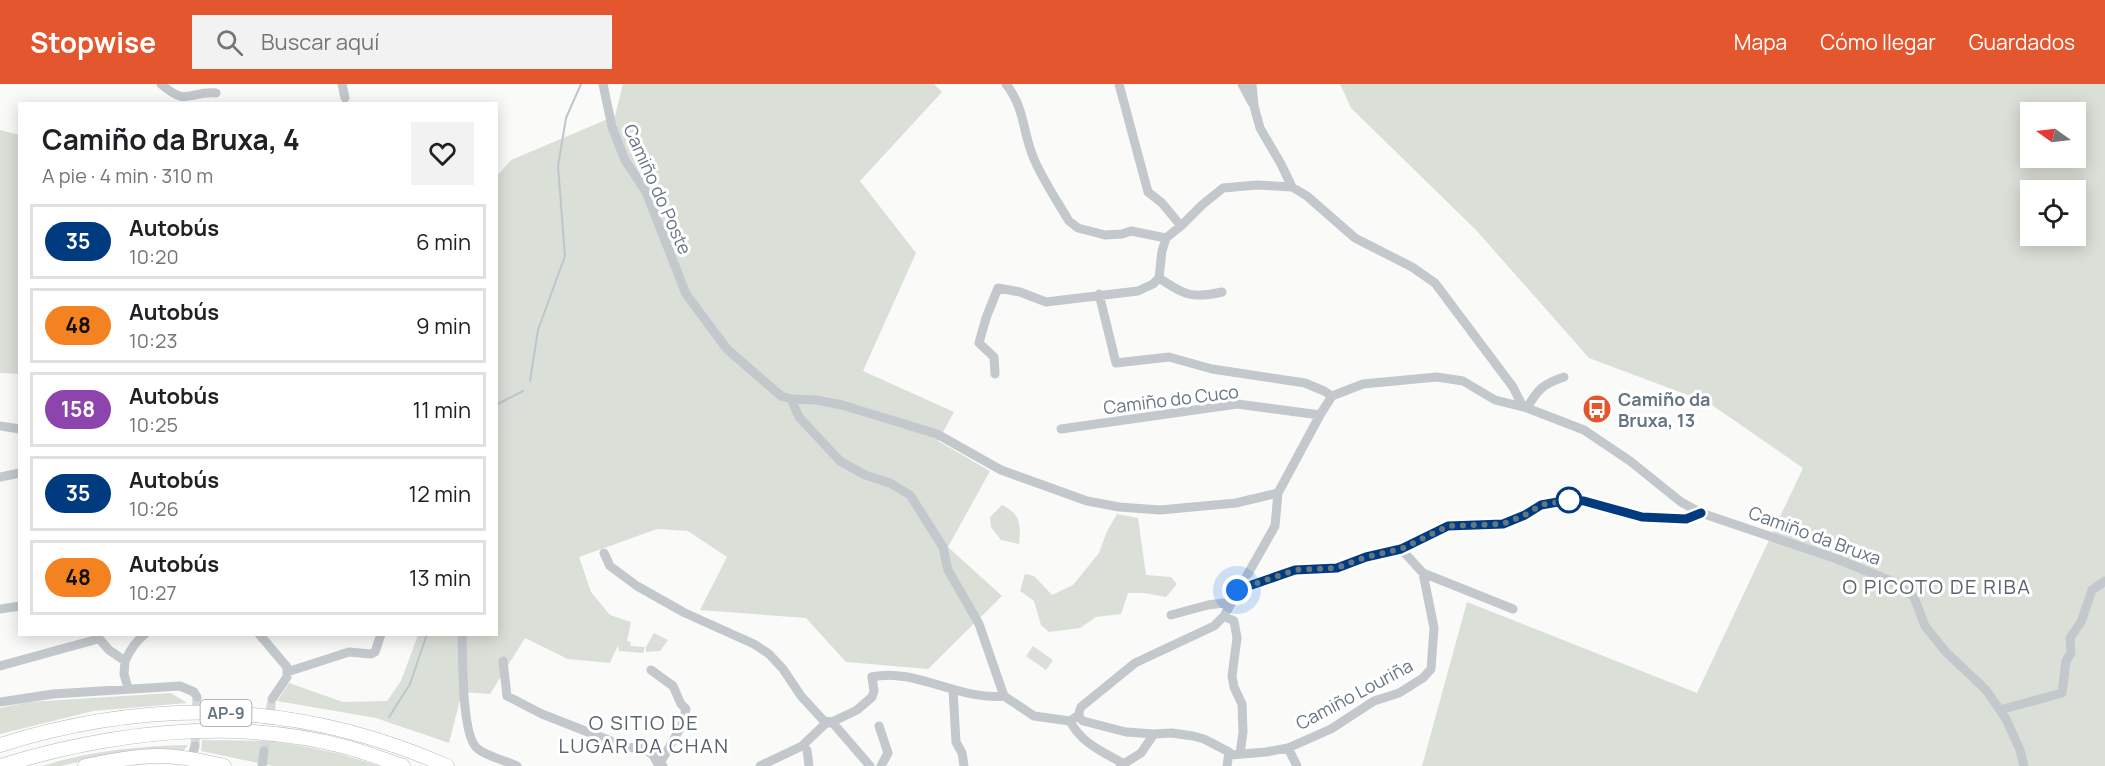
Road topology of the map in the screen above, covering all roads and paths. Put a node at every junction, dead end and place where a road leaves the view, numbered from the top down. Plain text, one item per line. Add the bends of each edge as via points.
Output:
1 (161, 84) edge
2 (342, 84) edge
3 (603, 84) edge
4 (1006, 84) edge
5 (1119, 84) edge
6 (1242, 84) edge
7 (1252, 84) edge
8 (216, 93) dead end
9 (345, 98) dead end
10 (1254, 106) junction
11 (1292, 187) junction
12 (1181, 226) junction
13 (1166, 238) junction
14 (1159, 278) junction
15 (1222, 292) dead end
16 (1099, 294) junction
17 (995, 374) dead end
18 (1564, 377) dead end
19 (1332, 396) junction
20 (791, 399) junction
21 (1525, 407) junction
22 (1320, 415) junction
23 (0, 426) edge
24 (18, 429) edge
25 (1061, 429) dead end
26 (18, 474) edge
27 (0, 477) edge
28 (1278, 494) junction
29 (1701, 513) junction
30 (1401, 549) junction
31 (604, 553) dead end
32 (1423, 573) junction
33 (2105, 581) edge
34 (1237, 590) junction
35 (1232, 602) junction
36 (18, 606) edge
37 (0, 609) edge
38 (1513, 609) dead end
39 (1171, 615) dead end
40 (1224, 616) junction
41 (143, 636) edge
42 (261, 636) edge
43 (380, 636) edge
44 (462, 636) edge
45 (97, 637) edge
46 (125, 661) junction
47 (503, 661) dead end
48 (0, 666) edge
49 (651, 670) dead end
50 (287, 672) junction
51 (128, 688) junction
52 (953, 690) junction
53 (1004, 696) junction
54 (197, 698) dead end
55 (272, 699) tunnel mouth
56 (0, 702) edge
57 (2000, 710) junction
58 (1074, 718) junction
59 (832, 722) junction
60 (879, 726) dead end
61 (1154, 734) junction
62 (0, 745) edge
63 (1288, 748) junction
64 (807, 750) dead end
65 (264, 751) tunnel mouth
66 (1240, 754) junction
67 (1230, 755) junction
68 (161, 761) edge
69 (1122, 765) edge
70 (0, 766) edge
71 (85, 766) edge
72 (224, 766) edge
73 (262, 766) edge
74 (403, 766) edge
75 (447, 766) edge
76 (517, 766) edge
77 (660, 766) edge
78 (760, 766) edge
79 (809, 766) edge
80 (870, 766) edge
81 (881, 766) edge
82 (964, 766) edge
83 (1227, 766) edge
84 (1297, 766) edge
85 (2024, 766) edge

1 - 8 street via 184,99
2 - 9 street
3 - 20 street, Camiño do Poste via 612,127 625,160 646,192 686,294 727,350 781,396
4 - 13 street via 1021,110 1033,158 1069,221 1078,228 1106,235 1131,231
5 - 12 street via 1148,192
6 - 10 street
7 - 10 street
10 - 11 street via 1260,128
11 - 12 street via 1223,188
11 - 21 street via 1355,238 1412,267 1435,284
12 - 13 street
13 - 14 street
14 - 15 street via 1191,295
14 - 16 street via 1138,291
16 - 17 street via 1046,302 998,288 979,343 994,357
16 - 19 street via 1116,363 1169,357 1212,369 1305,383
18 - 21 street via 1537,391
19 - 21 street, Camiño da Bruxa via 1363,384 1437,377 1462,381 1495,400
19 - 22 street
20 - 28 street, Camiño do Poste via 842,405 937,434 1001,470 1087,501 1171,509 1236,503
20 - 53 street via 799,417 840,461 910,495 943,547 948,570 979,624
21 - 29 street, Camiño da Bruxa via 1584,430
22 - 25 street, Camiño do Cuco via 1237,404
22 - 28 street
23 - 24 street
26 - 27 street
28 - 34 street via 1275,526
29 - 30 street via 1686,519 1642,517 1569,500 1541,505 1503,524 1448,526
29 - 57 street, Camiño da Bruxa via 1896,583 1914,597 1925,626
30 - 32 street
30 - 34 street via 1337,568 1295,570
31 - 59 street via 610,566 637,586 769,654 824,721
32 - 38 street
32 - 63 street, Camiño Louriña via 1434,628 1431,669 1399,693 1374,701 1331,729
33 - 57 street via 2092,590 2070,638 2071,653 2066,661 2062,693
34 - 35 street
35 - 39 street
35 - 40 street
36 - 37 street
40 - 58 street via 1214,626 1135,663 1081,707
40 - 66 street via 1234,621 1237,638 1232,676 1242,704
41 - 46 street
42 - 50 street
43 - 50 street via 371,654 349,652
44 - 76 street via 470,740 478,750
45 - 46 street
45 - 48 street
46 - 51 street
47 - 77 street via 507,696 626,747 644,748
49 - 77 street via 673,686 686,709 682,725
50 - 55 street
51 - 54 street via 180,686 194,692
51 - 56 street
52 - 53 street via 993,698
52 - 59 street via 897,675 872,677 872,698
52 - 82 street via 957,742
53 - 58 street via 1034,716
57 - 85 street, Camiño da Bruxa
58 - 61 street via 1126,732
58 - 69 street via 1077,734
59 - 78 street via 819,728 802,746
59 - 80 street
60 - 81 street via 888,753
61 - 67 street via 1204,739 1226,749
61 - 69 street via 1141,753
62 - 75 highway, AP-9 via 97,720 165,713 234,713 340,729
63 - 66 street, Camiño Louriña
63 - 84 street
64 - 79 street
65 - 73 street
66 - 67 street, Camiño Louriña
67 - 83 street
68 - 71 highway via 122,758
68 - 72 highway via 193,753
70 - 74 highway, AP-9 via 98,741 158,732 219,730 346,747

